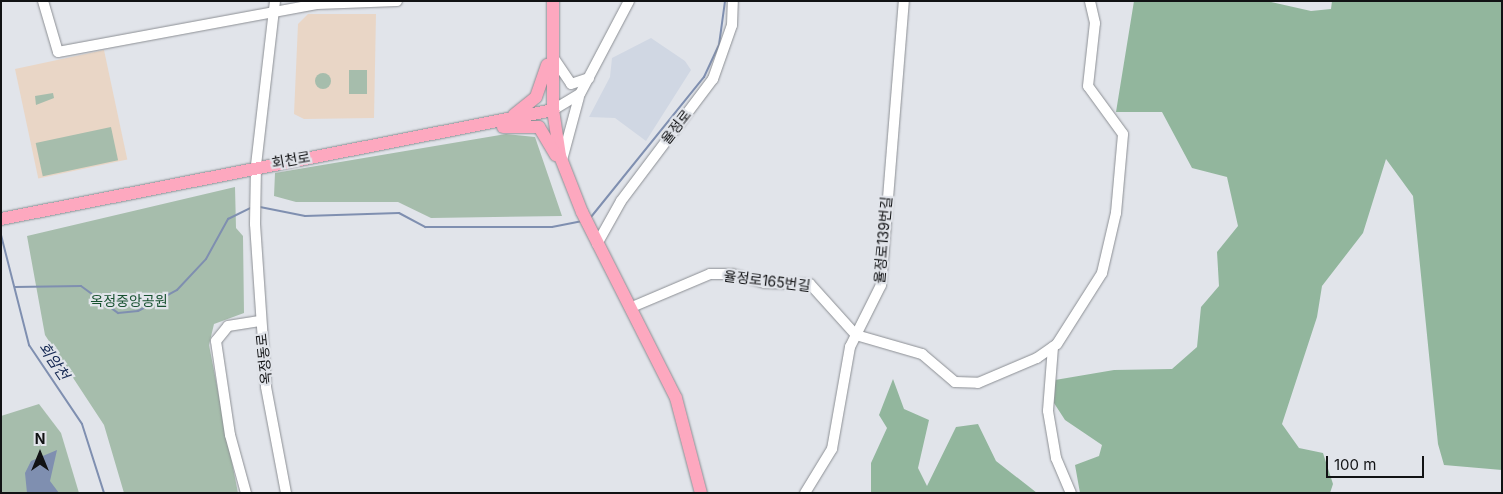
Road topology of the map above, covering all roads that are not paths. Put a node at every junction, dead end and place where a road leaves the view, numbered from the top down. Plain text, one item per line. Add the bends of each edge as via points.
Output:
1 (43, 1) edge
2 (397, 1) edge
3 (553, 1) edge
4 (629, 1) edge
5 (732, 1) edge
6 (904, 1) edge
7 (1090, 1) edge
8 (275, 6) edge
9 (550, 51) junction
10 (591, 76) junction
11 (580, 94) junction
12 (553, 110) junction
13 (502, 122) junction
14 (488, 125) junction
15 (562, 161) junction
16 (256, 166) junction
17 (1, 219) edge
18 (597, 244) junction
19 (632, 307) junction
20 (260, 321) junction
21 (856, 335) junction
22 (1053, 347) junction
23 (246, 493) edge
24 (286, 493) edge
25 (701, 493) edge
26 (805, 493) edge
27 (1071, 493) edge

1 - 8 street via 58,52
2 - 8 street
3 - 9 main road
4 - 10 street
5 - 18 street, 율정로 via 732,25 713,79 621,201
6 - 21 street, 율정로139번길 via 884,271
7 - 22 street via 1095,23 1088,86 1118,123 1125,149 1108,263
8 - 16 street
9 - 10 street via 566,81 580,85
9 - 12 main road
9 - 13 main road via 536,97
10 - 11 street
11 - 12 street
11 - 15 street via 571,114
12 - 13 main road, 회천로
12 - 15 main road
13 - 14 main road, 회천로
14 - 15 main road via 539,128
14 - 16 main road, 회천로
15 - 18 main road
16 - 17 main road, 회천로
16 - 20 street, 옥정동로
18 - 19 main road
19 - 21 street, 율정로165번길 via 710,274 732,274 765,283 810,284
19 - 25 main road via 680,408
20 - 23 street via 228,326 216,341 230,434
20 - 24 street, 옥정동로
21 - 22 street via 922,354 954,382 978,383
21 - 26 street, 율정로139번길 via 844,370 832,449
22 - 27 street via 1048,411 1056,458

